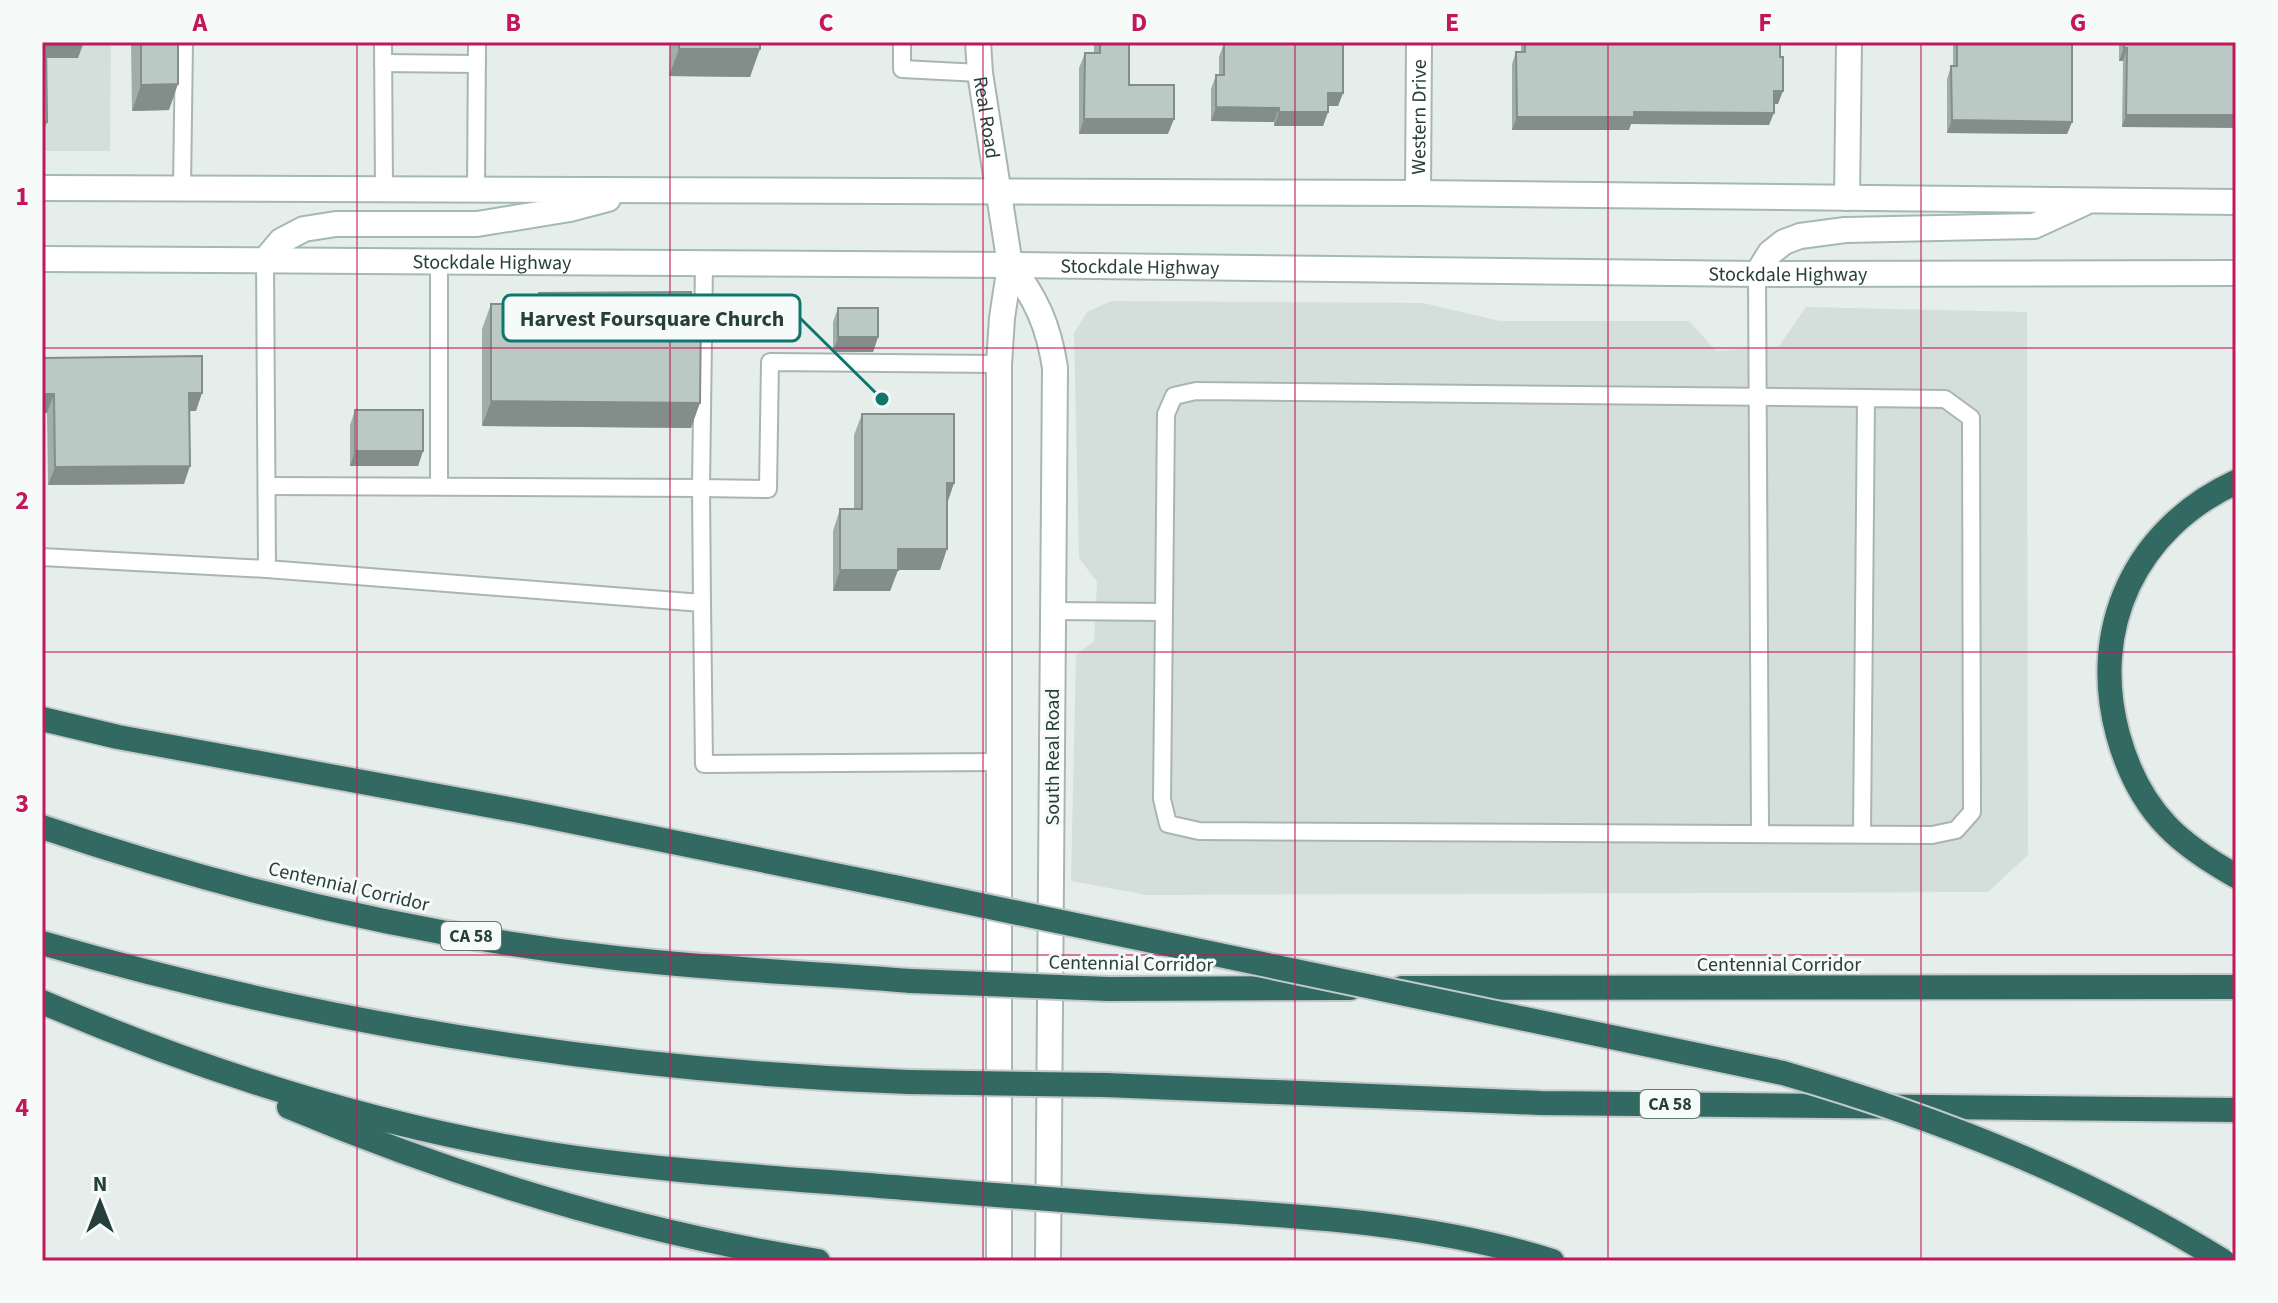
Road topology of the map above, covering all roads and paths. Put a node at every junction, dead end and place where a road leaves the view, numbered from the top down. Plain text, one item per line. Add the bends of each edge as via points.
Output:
1 (184, 42) edge
2 (383, 42) edge
3 (477, 42) edge
4 (902, 42) edge
5 (978, 42) edge
6 (1419, 42) edge
7 (1849, 42) edge
8 (383, 63) junction
9 (477, 64) junction
10 (980, 73) junction
11 (42, 188) edge
12 (182, 189) junction
13 (384, 189) junction
14 (645, 190) junction
15 (476, 191) junction
16 (1000, 191) junction
17 (1418, 193) junction
18 (1847, 198) junction
19 (2090, 200) junction
20 (2236, 202) edge
21 (42, 259) edge
22 (265, 260) junction
23 (439, 262) junction
24 (704, 263) junction
25 (1010, 265) junction
26 (2236, 273) edge
27 (1757, 274) junction
28 (999, 364) junction
29 (1757, 398) junction
30 (1866, 398) junction
31 (2236, 482) edge
32 (267, 486) junction
33 (439, 486) junction
34 (701, 488) junction
35 (42, 557) edge
36 (267, 569) junction
37 (702, 603) junction
38 (1053, 611) junction
39 (1164, 612) junction
40 (42, 719) edge
41 (999, 762) junction
42 (42, 827) edge
43 (1760, 832) junction
44 (1862, 833) junction
45 (2236, 876) edge
46 (42, 943) edge
47 (2236, 987) edge
48 (42, 1002) edge
49 (171, 1053) junction
50 (2236, 1110) edge
51 (818, 1261) edge
52 (999, 1261) edge
53 (1048, 1261) edge
54 (1552, 1261) edge
55 (2223, 1261) edge

1 - 12 lane
2 - 8 lane
3 - 9 lane
4 - 10 lane via 902,69
5 - 10 main road, Real Road
6 - 17 main road, Western Drive
7 - 18 main road
8 - 9 lane
8 - 13 lane
9 - 15 lane
10 - 16 main road, Real Road
11 - 12 main road
12 - 13 main road
13 - 15 main road
14 - 15 main road
14 - 16 main road
14 - 22 main road via 477,224 336,224 304,229 281,241
16 - 17 main road
16 - 25 main road, South Real Road
17 - 18 main road
18 - 19 main road
19 - 20 main road
19 - 27 main road via 2034,226 1845,230 1800,236 1770,253
21 - 22 main road, Stockdale Highway
22 - 23 main road, Stockdale Highway
22 - 32 lane
23 - 24 main road, Stockdale Highway
23 - 33 lane
24 - 25 main road, Stockdale Highway
24 - 34 lane
25 - 27 main road, Stockdale Highway
25 - 28 main road, South Real Road
25 - 38 main road, South Real Road via 1042,312 1055,368
26 - 27 main road, Stockdale Highway
27 - 29 lane
28 - 34 lane via 770,362 768,489
28 - 41 main road, South Real Road
29 - 30 lane
29 - 39 lane via 1196,391 1174,396 1166,414
29 - 43 lane
30 - 44 lane
30 - 44 lane via 1945,399 1971,418 1972,812 1956,830 1932,835
31 - 45 highway via 2190,508 2150,549 2122,599 2109,660 2115,722 2133,776 2165,824 2210,862
32 - 33 lane
32 - 36 lane
33 - 34 lane
34 - 37 lane
35 - 36 lane
36 - 37 lane
37 - 41 lane via 704,764
38 - 39 lane
38 - 53 main road, South Real Road
39 - 43 lane via 1162,799 1168,824 1199,831
40 - 55 highway, bridge via 899,888 1783,1073 1953,1127 2035,1161 2115,1199
41 - 52 main road, South Real Road
42 - 47 highway, Centennial Corridor / CA 58, bridge via 291,899 502,942 609,958 911,981 1108,989
43 - 44 lane
46 - 50 highway, CA 58, bridge via 355,1020 485,1043 704,1070 1540,1103
48 - 49 highway
49 - 51 highway via 340,1128 514,1190 688,1236
49 - 54 highway, bridge via 371,1117 501,1145 633,1165 1408,1229

